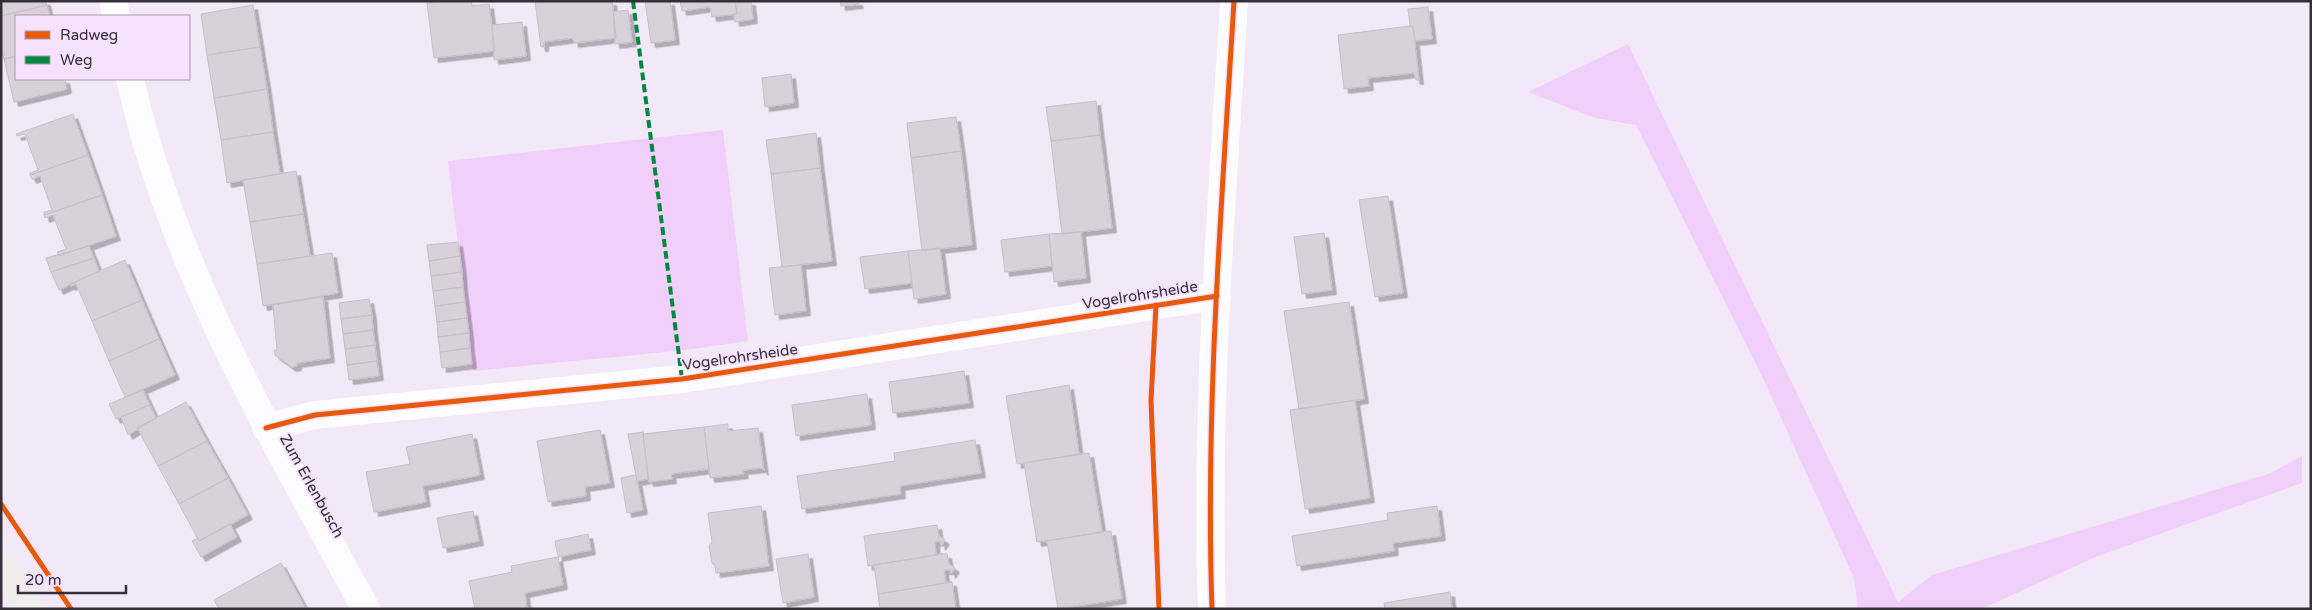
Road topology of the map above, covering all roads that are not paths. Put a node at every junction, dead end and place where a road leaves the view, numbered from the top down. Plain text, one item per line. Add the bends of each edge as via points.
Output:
1 (113, 1) edge
2 (1234, 1) edge
3 (116, 15) edge
4 (130, 80) edge
5 (1217, 296) junction
6 (266, 428) junction
7 (1, 564) edge
8 (31, 609) edge
9 (366, 609) edge
10 (1212, 609) edge

1 - 3 street
2 - 5 street, Vogelrohrsheide
4 - 6 street, Zum Erlenbusch via 141,129 178,236 206,305
5 - 6 street, Vogelrohrsheide via 682,379 314,415
5 - 10 street, Vogelrohrsheide via 1209,517
6 - 9 street, Zum Erlenbusch
7 - 8 main road

